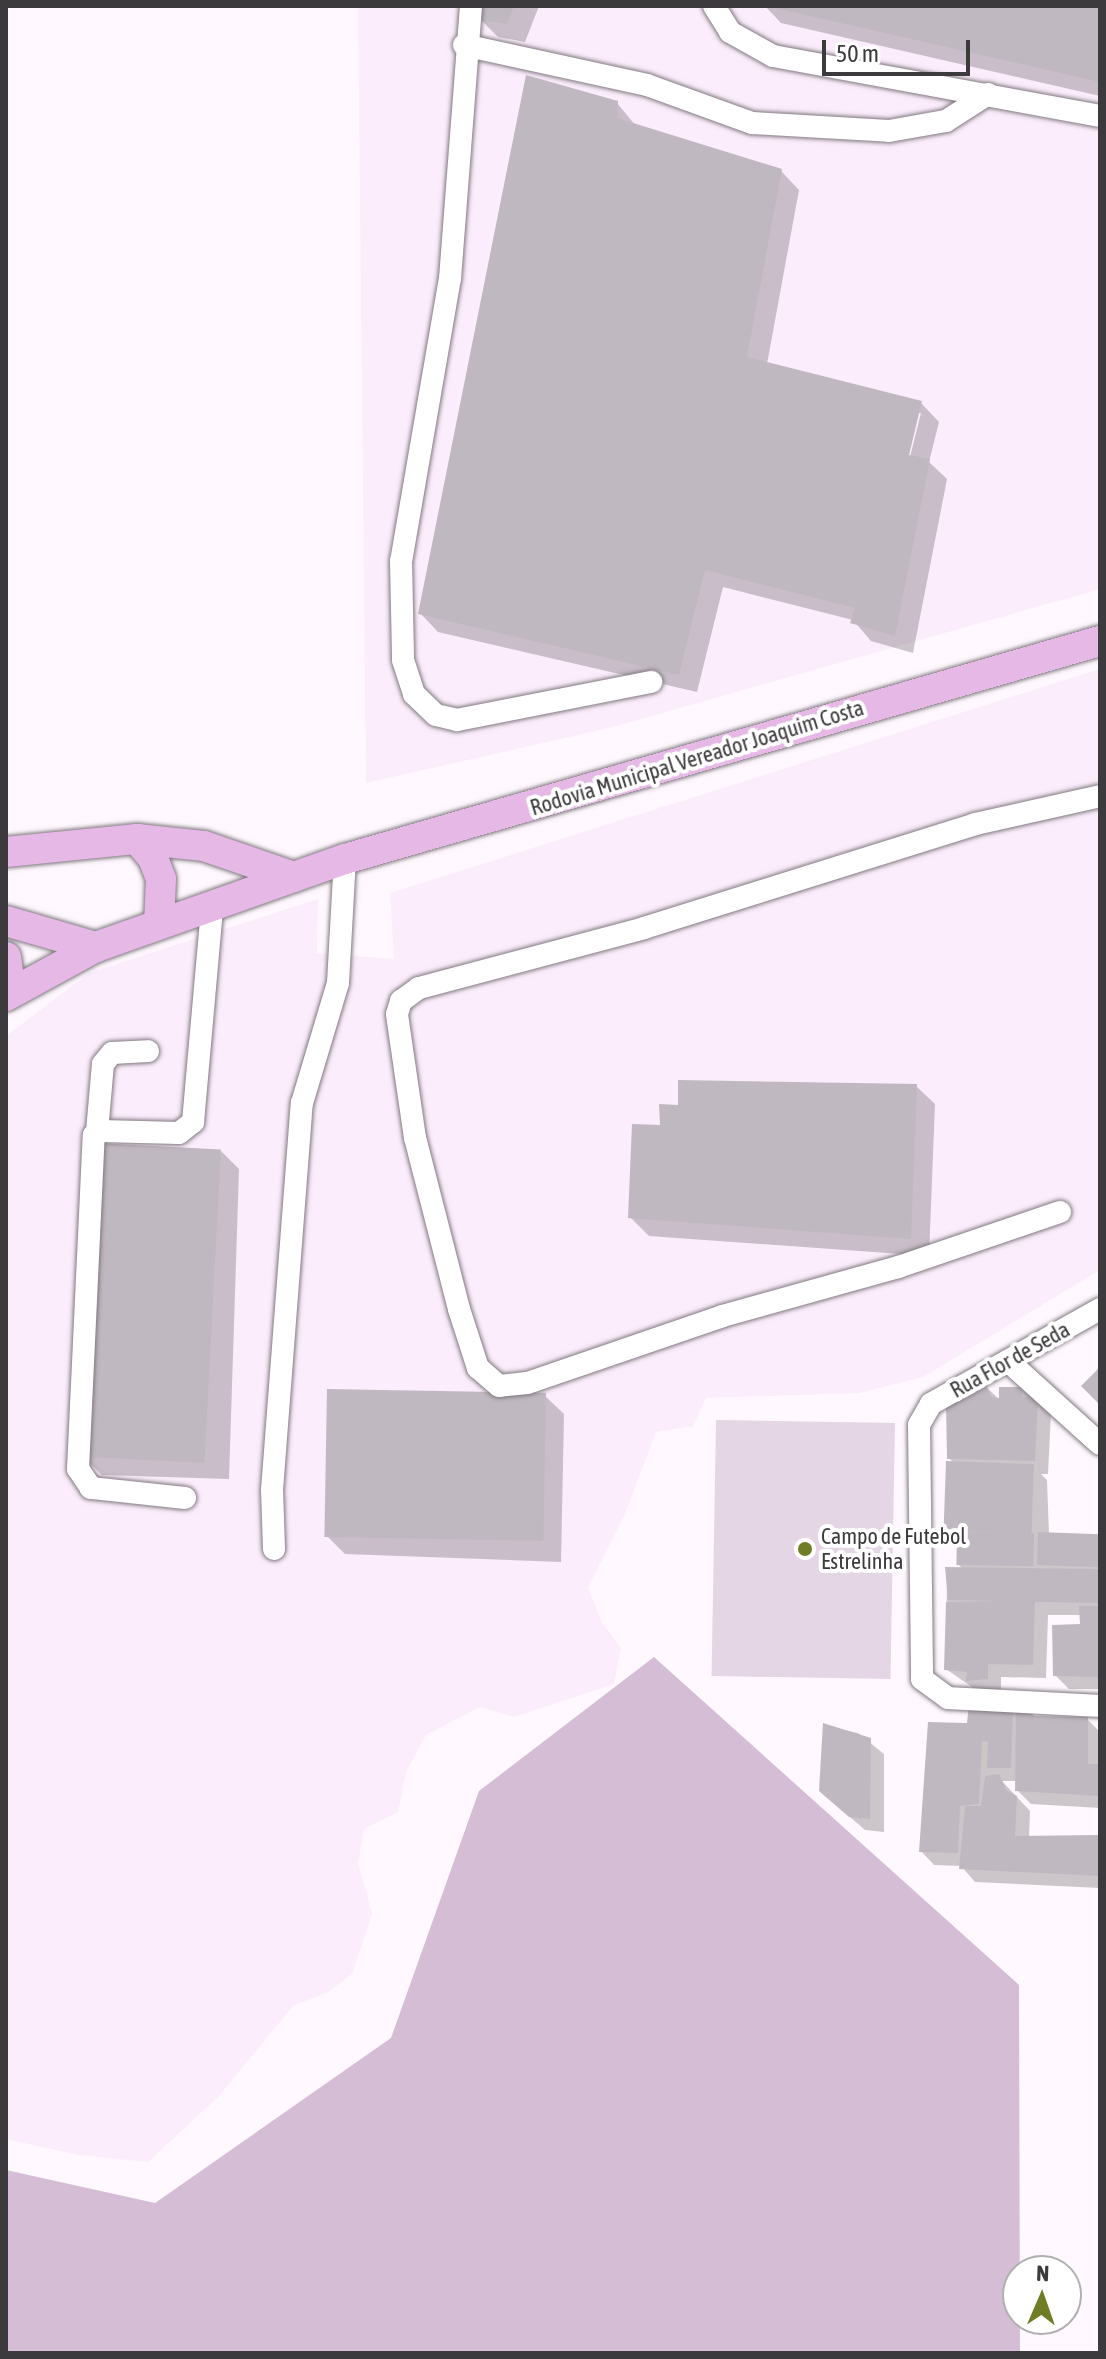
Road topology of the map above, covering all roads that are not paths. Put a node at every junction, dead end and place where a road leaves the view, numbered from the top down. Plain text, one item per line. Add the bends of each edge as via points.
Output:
1 (471, 6) edge
2 (714, 6) edge
3 (464, 45) junction
4 (988, 94) junction
5 (1100, 116) edge
6 (1100, 641) edge
7 (651, 682) dead end
8 (1100, 796) edge
9 (137, 839) junction
10 (6, 852) edge
11 (345, 859) junction
12 (294, 877) junction
13 (212, 909) junction
14 (6, 921) edge
15 (159, 924) junction
16 (96, 947) junction
17 (6, 957) edge
18 (8, 994) edge
19 (148, 1051) dead end
20 (97, 1132) junction
21 (1060, 1212) dead end
22 (1100, 1309) edge
23 (1008, 1361) junction
24 (1100, 1444) edge
25 (185, 1498) dead end
26 (274, 1549) dead end
27 (1100, 1706) edge

1 - 3 street
2 - 4 street via 730,32 773,56
3 - 4 street via 647,85 752,123 889,131 946,121
3 - 7 street via 450,278 401,561 403,660 414,694 436,715 457,720
4 - 5 street
6 - 11 main road, Rodovia Municipal Vereador Joaquim Costa
8 - 21 street via 975,824 644,928 419,988 401,1001 397,1014 415,1138 459,1309 478,1368 499,1386 527,1383
9 - 10 main road
9 - 12 main road via 204,846
9 - 15 main road via 161,879
11 - 12 main road, Rodovia Municipal Vereador Joaquim Costa
11 - 26 street via 338,983 302,1103 272,1490
12 - 13 main road, Rodovia Municipal Vereador Joaquim Costa
13 - 15 main road, Rodovia Municipal Vereador Joaquim Costa
13 - 20 street via 193,1122 179,1133
14 - 16 main road
15 - 16 main road, Rodovia Municipal Vereador Joaquim Costa
16 - 18 main road
17 - 18 main road
19 - 20 street via 112,1053 107,1058
20 - 25 street via 78,1469 91,1488
22 - 23 street, Rua Flor de Seda
23 - 24 street
23 - 27 street, Rua Flor de Seda via 923,1413 921,1670 928,1686 948,1698

